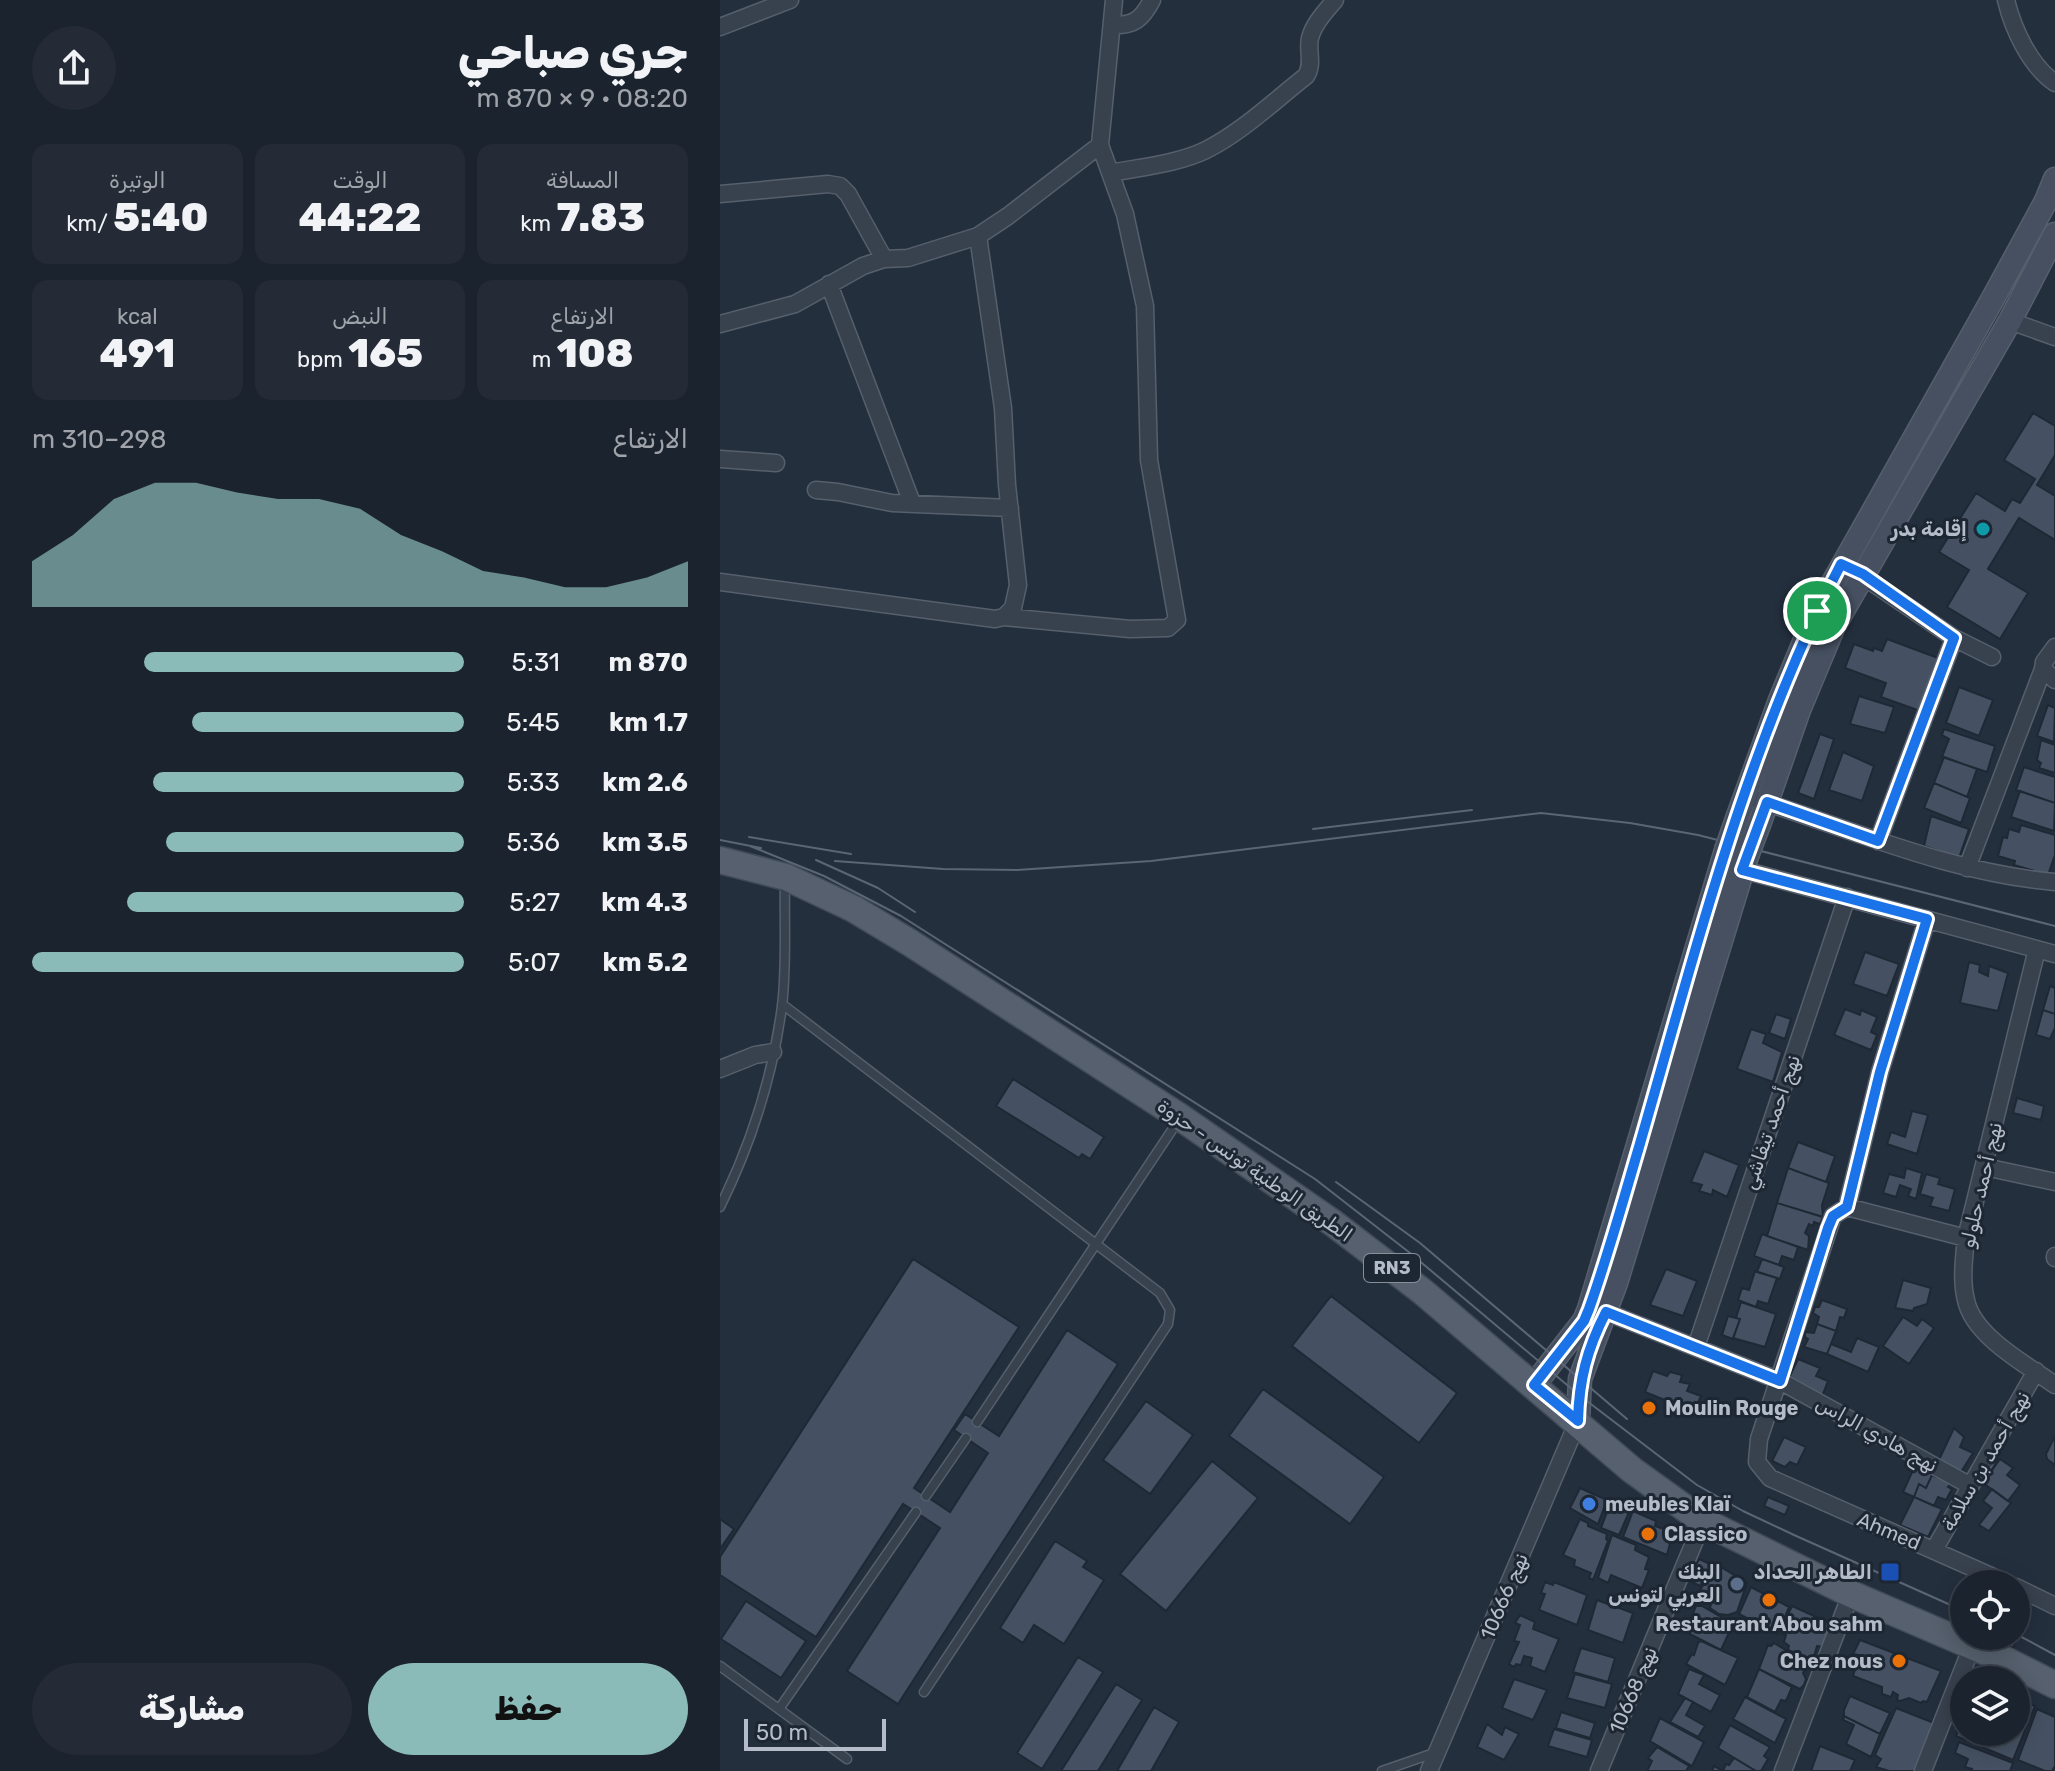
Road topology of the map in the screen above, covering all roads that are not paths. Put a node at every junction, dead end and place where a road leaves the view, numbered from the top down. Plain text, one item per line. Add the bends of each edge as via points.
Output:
1 (790, 0) edge
2 (1114, 0) edge
3 (1152, 0) edge
4 (1335, 0) edge
5 (2006, 0) edge
6 (1112, 25) junction
7 (720, 27) edge
8 (2055, 83) edge
9 (1100, 145) junction
10 (1110, 173) junction
11 (2055, 179) edge
12 (720, 194) edge
13 (2055, 234) edge
14 (978, 236) junction
15 (884, 259) junction
16 (829, 284) junction
17 (2010, 321) junction
18 (720, 324) edge
19 (2055, 337) edge
20 (720, 459) edge
21 (776, 463) dead end
22 (816, 490) dead end
23 (912, 503) junction
24 (1010, 508) junction
25 (1841, 564) junction
26 (1863, 574) junction
27 (720, 582) edge
28 (1004, 617) junction
29 (1954, 638) junction
30 (2055, 647) edge
31 (1992, 657) dead end
32 (2049, 675) edge
33 (1752, 809) junction
34 (1878, 841) junction
35 (720, 860) edge
36 (1734, 860) junction
37 (1967, 868) junction
38 (786, 877) junction
39 (2055, 882) edge
40 (1847, 897) junction
41 (1927, 919) junction
42 (2037, 949) junction
43 (2055, 954) edge
44 (782, 1004) junction
45 (773, 1052) junction
46 (720, 1069) edge
47 (1180, 1117) junction
48 (1985, 1167) junction
49 (2055, 1182) edge
50 (720, 1207) edge
51 (1847, 1207) junction
52 (1966, 1238) junction
53 (1096, 1243) junction
54 (1606, 1312) junction
55 (1696, 1347) junction
56 (2036, 1371) junction
57 (1780, 1381) junction
58 (1534, 1385) junction
59 (2055, 1385) edge
60 (1578, 1421) junction
61 (977, 1422) dead end
62 (966, 1438) dead end
63 (1969, 1485) junction
64 (926, 1496) dead end
65 (916, 1512) dead end
66 (1703, 1521) junction
67 (1934, 1550) junction
68 (1978, 1570) edge
69 (1851, 1594) junction
70 (2030, 1594) edge
71 (2055, 1606) edge
72 (1950, 1637) edge
73 (1970, 1650) edge
74 (1981, 1650) edge
75 (720, 1666) edge
76 (2055, 1685) edge
77 (924, 1692) dead end
78 (779, 1709) junction
79 (1438, 1752) junction
80 (847, 1759) dead end
81 (1382, 1771) edge
82 (1429, 1771) edge
83 (1599, 1771) edge
84 (1783, 1771) edge
85 (1923, 1771) edge

1 - 7 street
2 - 6 street
3 - 6 street via 1139,20
4 - 10 street via 1313,31 1306,76 1251,119 1205,151
5 - 8 street via 2031,57
6 - 9 street
9 - 10 street
9 - 14 street
10 - 28 street via 1125,214 1145,306 1149,460 1177,620 1168,628 1130,629
11 - 25 main road
12 - 15 street via 840,186
13 - 17 main road
14 - 15 street via 908,258
14 - 24 street via 1003,408
15 - 16 street
16 - 18 street via 795,304
16 - 23 street
17 - 19 street
17 - 26 main road
20 - 21 street
22 - 23 street
23 - 24 street
24 - 28 street via 1018,585 1017,599
25 - 26 street
25 - 33 main road via 1780,700
26 - 29 street
26 - 33 main road
27 - 28 street
29 - 31 street
29 - 34 street
30 - 32 street via 2044,662
32 - 37 street
33 - 34 street
33 - 36 main road, bridge
34 - 37 street
35 - 38 main road, الطريق الوطنية تونس - حزوة / RN3
36 - 40 street
36 - 54 main road
36 - 58 main road via 1589,1309
37 - 39 street
38 - 44 lane
38 - 47 main road, الطريق الوطنية تونس - حزوة / RN3 via 909,942
40 - 41 street
40 - 55 street, نهج أحمد تيفاشي
41 - 42 street
41 - 51 street via 1880,1072
42 - 43 street
42 - 48 street, نهج أحمد حلولو
44 - 45 lane
44 - 53 lane
45 - 46 street
45 - 50 lane via 749,1140
47 - 53 lane
47 - 58 main road, الطريق الوطنية تونس - حزوة / RN3 via 1333,1223
48 - 49 street
48 - 52 street, نهج أحمد حلولو
51 - 52 street
51 - 57 street via 1833,1216
52 - 56 street, نهج أحمد حلولو via 1966,1302 1977,1324
53 - 61 lane
53 - 77 lane via 1160,1293 1170,1310 1168,1324
54 - 55 street, نهج هادي الراس
54 - 60 main road via 1580,1379
55 - 57 street, نهج هادي الراس
56 - 59 street, نهج أحمد حلولو
56 - 63 street, نهج أحمد بن سلامة
57 - 63 street, نهج هادي الراس
57 - 67 street, Ahmed via 1756,1454 1770,1478
58 - 60 main road, الطريق الوطنية تونس - حزوة / RN3
60 - 66 main road, الطريق الوطنية تونس - حزوة / RN3 via 1632,1470
60 - 79 street, نهج 10666
62 - 64 lane
63 - 67 street, نهج أحمد بن سلامة
65 - 78 lane
66 - 69 main road, الطريق الوطنية تونس - حزوة / RN3
66 - 83 street, نهج 10668
67 - 68 street, Ahmed
69 - 72 main road, الطريق الوطنية تونس - حزوة / RN3
69 - 84 street
70 - 71 street
73 - 85 street
74 - 76 main road, الطريق الوطنية تونس - حزوة / RN3
75 - 78 lane
78 - 80 lane
79 - 81 lane
79 - 82 street, نهج 10666

